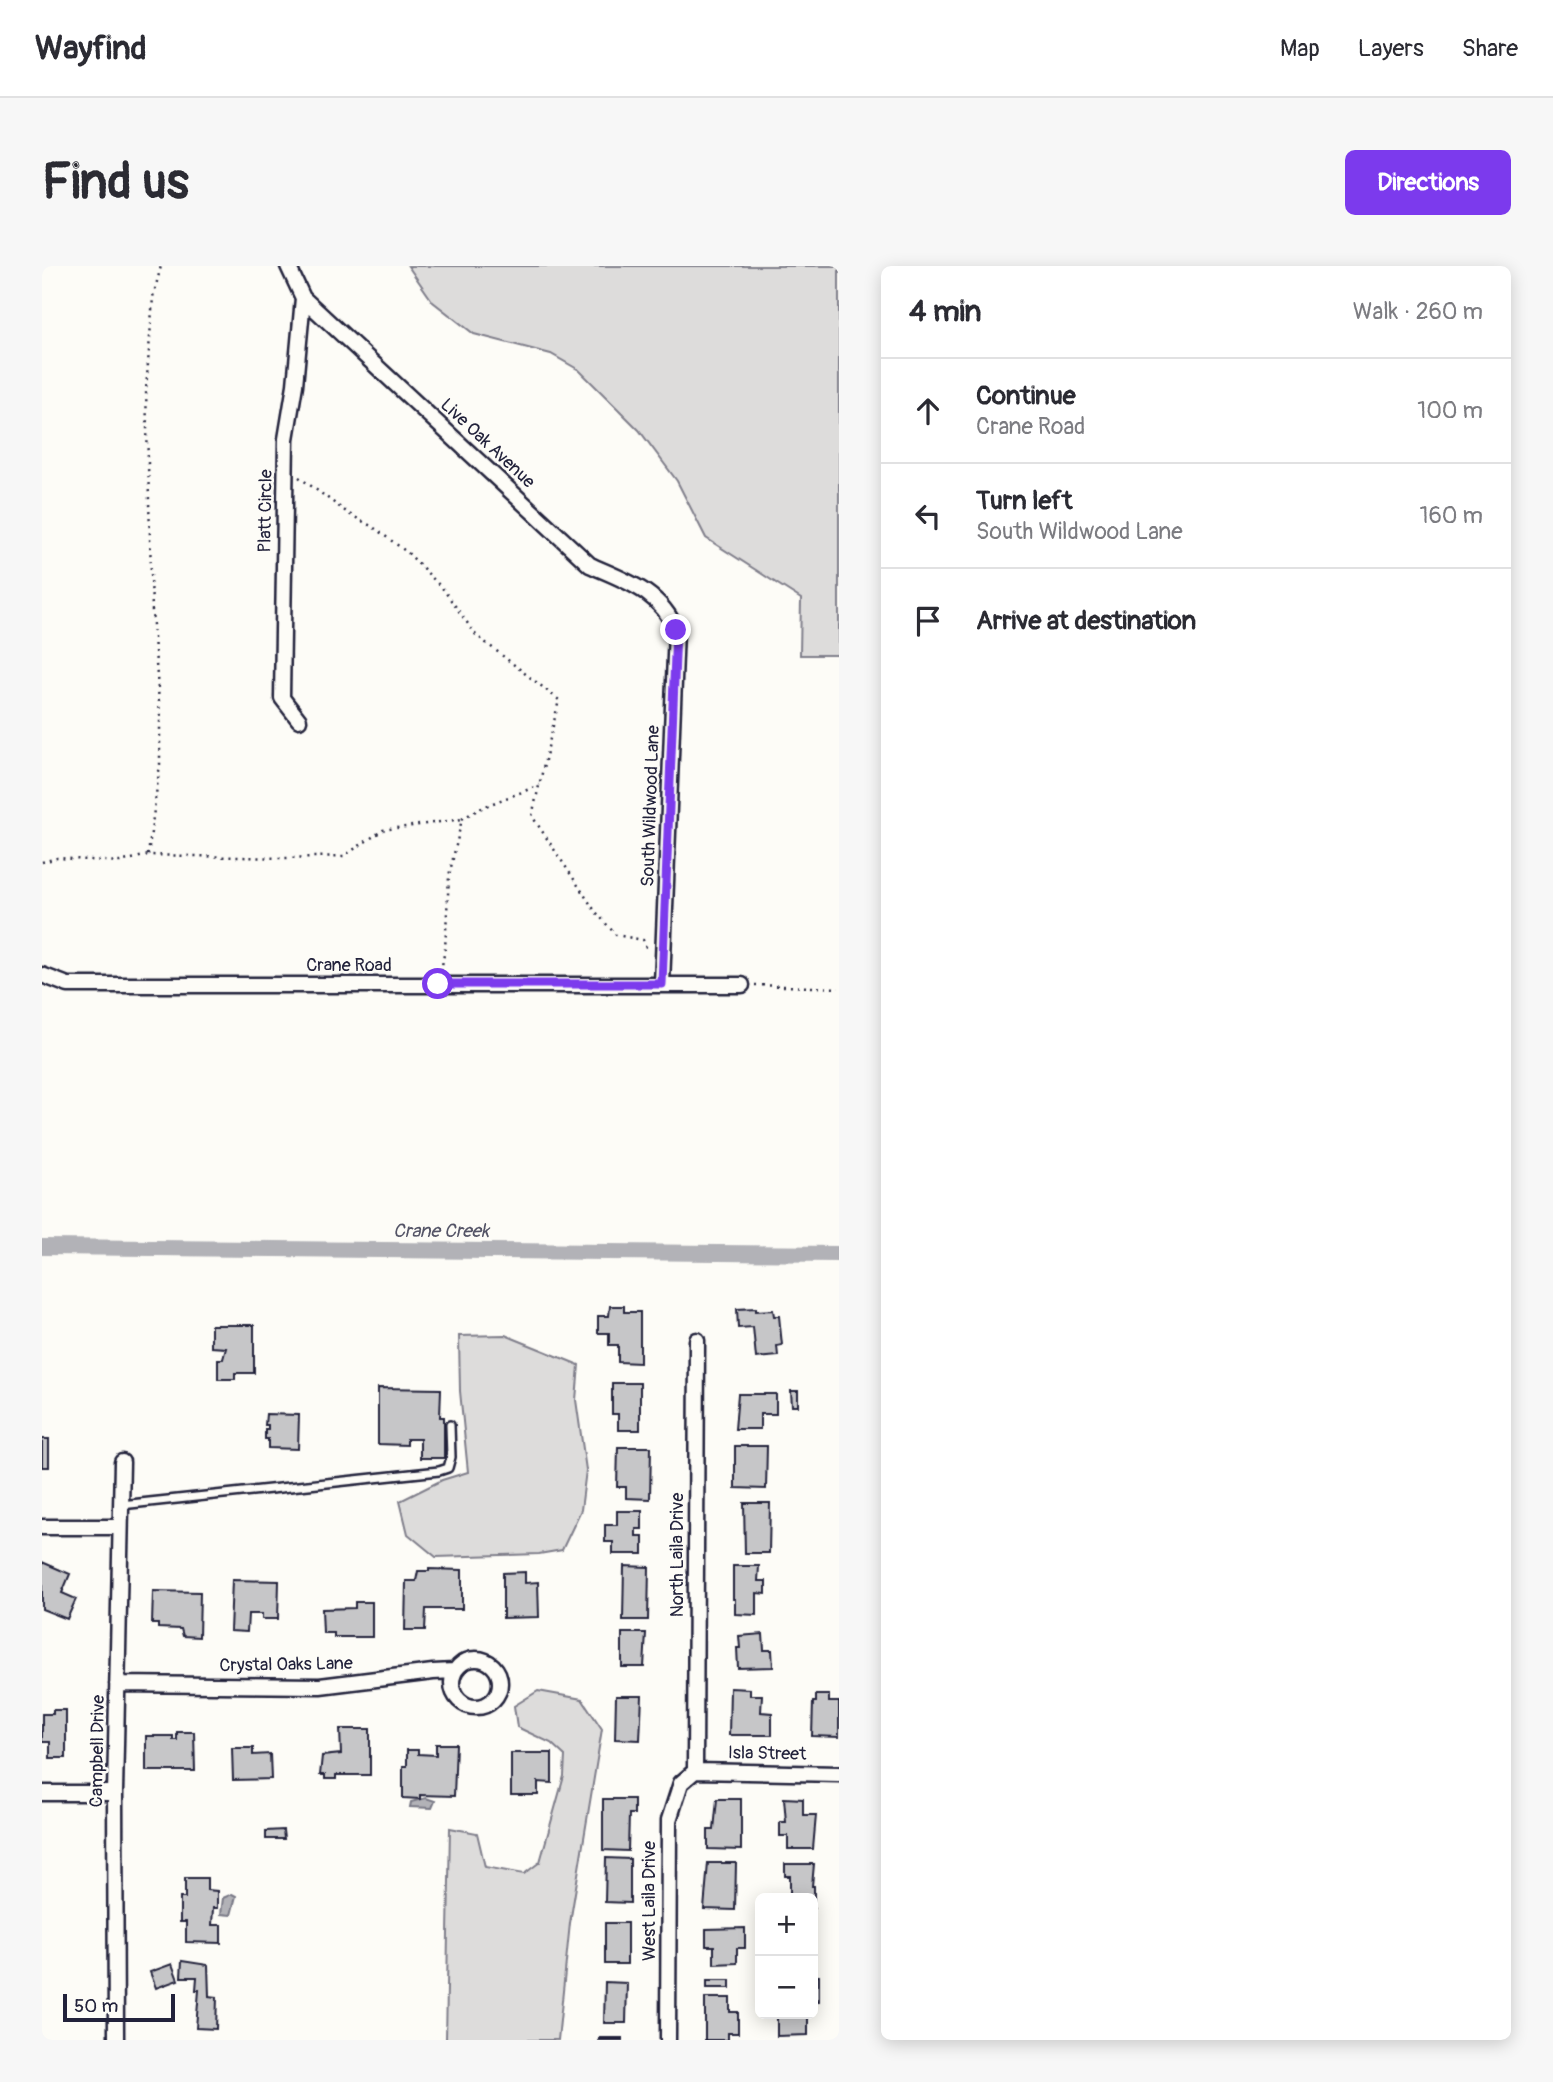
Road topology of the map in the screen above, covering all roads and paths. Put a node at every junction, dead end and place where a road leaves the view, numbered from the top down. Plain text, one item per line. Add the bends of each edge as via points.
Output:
1 (161, 266) edge
2 (288, 266) edge
3 (303, 298) junction
4 (285, 472) junction
5 (676, 630) joint
6 (299, 720) dead end
7 (540, 785) junction
8 (462, 819) junction
9 (148, 855) junction
10 (42, 862) edge
11 (42, 975) edge
12 (438, 984) junction
13 (662, 984) junction
14 (742, 985) joint
15 (839, 988) edge
16 (697, 1340) dead end
17 (450, 1425) dead end
18 (122, 1462) dead end
19 (120, 1505) junction
20 (42, 1527) edge
21 (120, 1527) junction
22 (454, 1671) dead end
23 (117, 1684) junction
24 (695, 1771) junction
25 (839, 1774) edge
26 (42, 1793) edge
27 (115, 1793) junction
28 (116, 2040) edge
29 (667, 2040) edge

1 - 9 path via 153,297 146,390 152,612 160,715 160,764
2 - 3 street, Live Oak Avenue
3 - 4 street, Platt Circle
3 - 5 street, Live Oak Avenue via 590,565 641,587 668,611
4 - 6 street, Platt Circle via 282,698
4 - 7 path via 305,479 408,553 443,589 476,635 559,700
5 - 13 street, South Wildwood Lane
7 - 8 path via 483,805
7 - 13 path via 532,816 616,935 643,940
8 - 9 path via 383,830 344,856
8 - 12 path via 449,876
9 - 10 path via 120,862 57,858
11 - 12 street, Crane Road via 68,985
12 - 13 street, Crane Road
13 - 14 street, Crane Road
14 - 15 path
16 - 24 street, North Laila Drive
17 - 19 lane via 451,1457 448,1468 439,1471
18 - 19 street, Campbell Drive
19 - 21 street, Campbell Drive
20 - 21 street
21 - 23 street, Campbell Drive
22 - 23 street, Crystal Oaks Lane via 320,1686
23 - 27 street, Campbell Drive
24 - 25 street, Isla Street
24 - 29 street, West Laila Drive via 681,1783 669,1820
26 - 27 street
27 - 28 street, Campbell Drive

